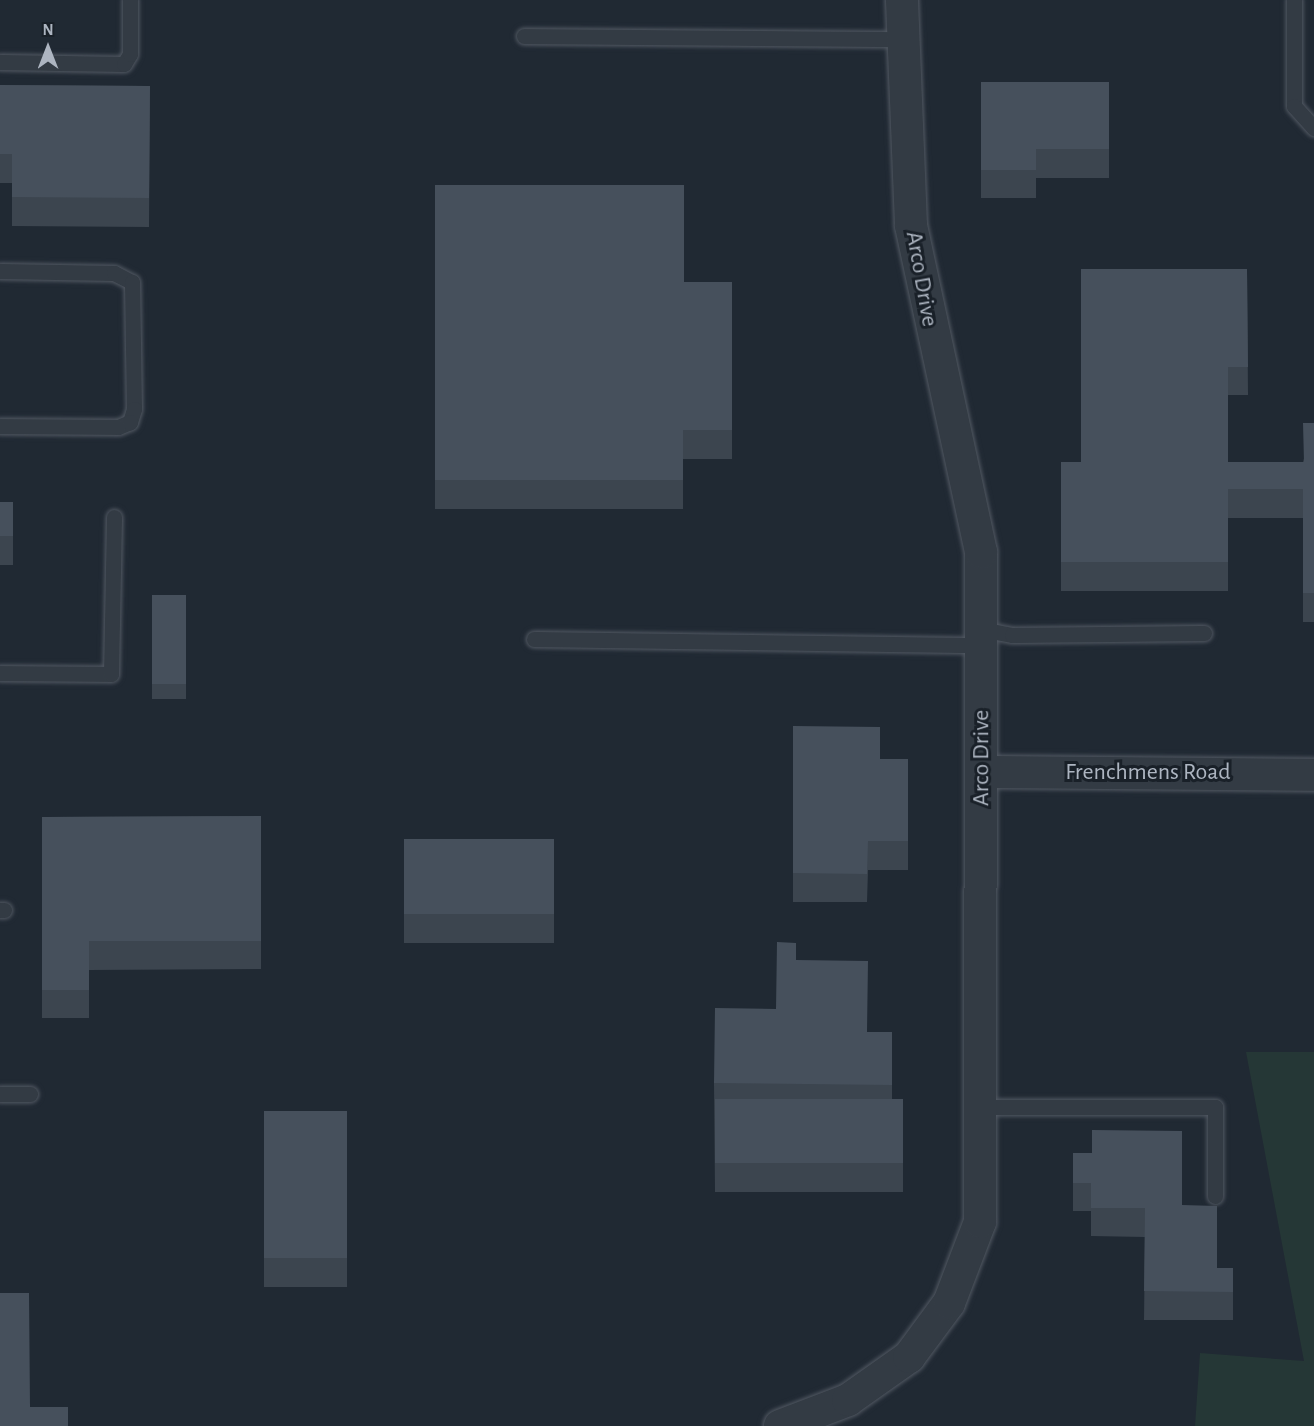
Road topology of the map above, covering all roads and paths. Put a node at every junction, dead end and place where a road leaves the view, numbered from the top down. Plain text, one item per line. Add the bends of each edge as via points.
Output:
1 (130, 0) edge
2 (902, 0) edge
3 (1294, 0) edge
4 (524, 36) dead end
5 (902, 39) junction
6 (0, 62) edge
7 (1314, 128) edge
8 (0, 271) edge
9 (0, 426) edge
10 (114, 517) dead end
11 (1204, 633) dead end
12 (981, 638) junction
13 (534, 639) dead end
14 (0, 673) edge
15 (982, 772) junction
16 (1314, 774) edge
17 (0, 1094) edge
18 (30, 1094) dead end
19 (982, 1107) junction
20 (1215, 1196) dead end
21 (780, 1426) edge

1 - 6 lane via 130,54 124,64
2 - 5 street, Arco Drive
3 - 7 lane via 1294,106
4 - 5 lane
5 - 12 street, Arco Drive via 911,225 923,302 973,495 981,552
8 - 9 lane via 114,273 132,282 134,409 130,422 118,427
10 - 14 lane via 111,674
11 - 12 lane
12 - 13 lane
12 - 15 street, Arco Drive
15 - 16 street, Frenchmens Road
15 - 19 street, Arco Drive
17 - 18 lane
19 - 20 lane via 1215,1107
19 - 21 street, Arco Drive via 980,1222 949,1303 909,1357 890,1373 848,1400

